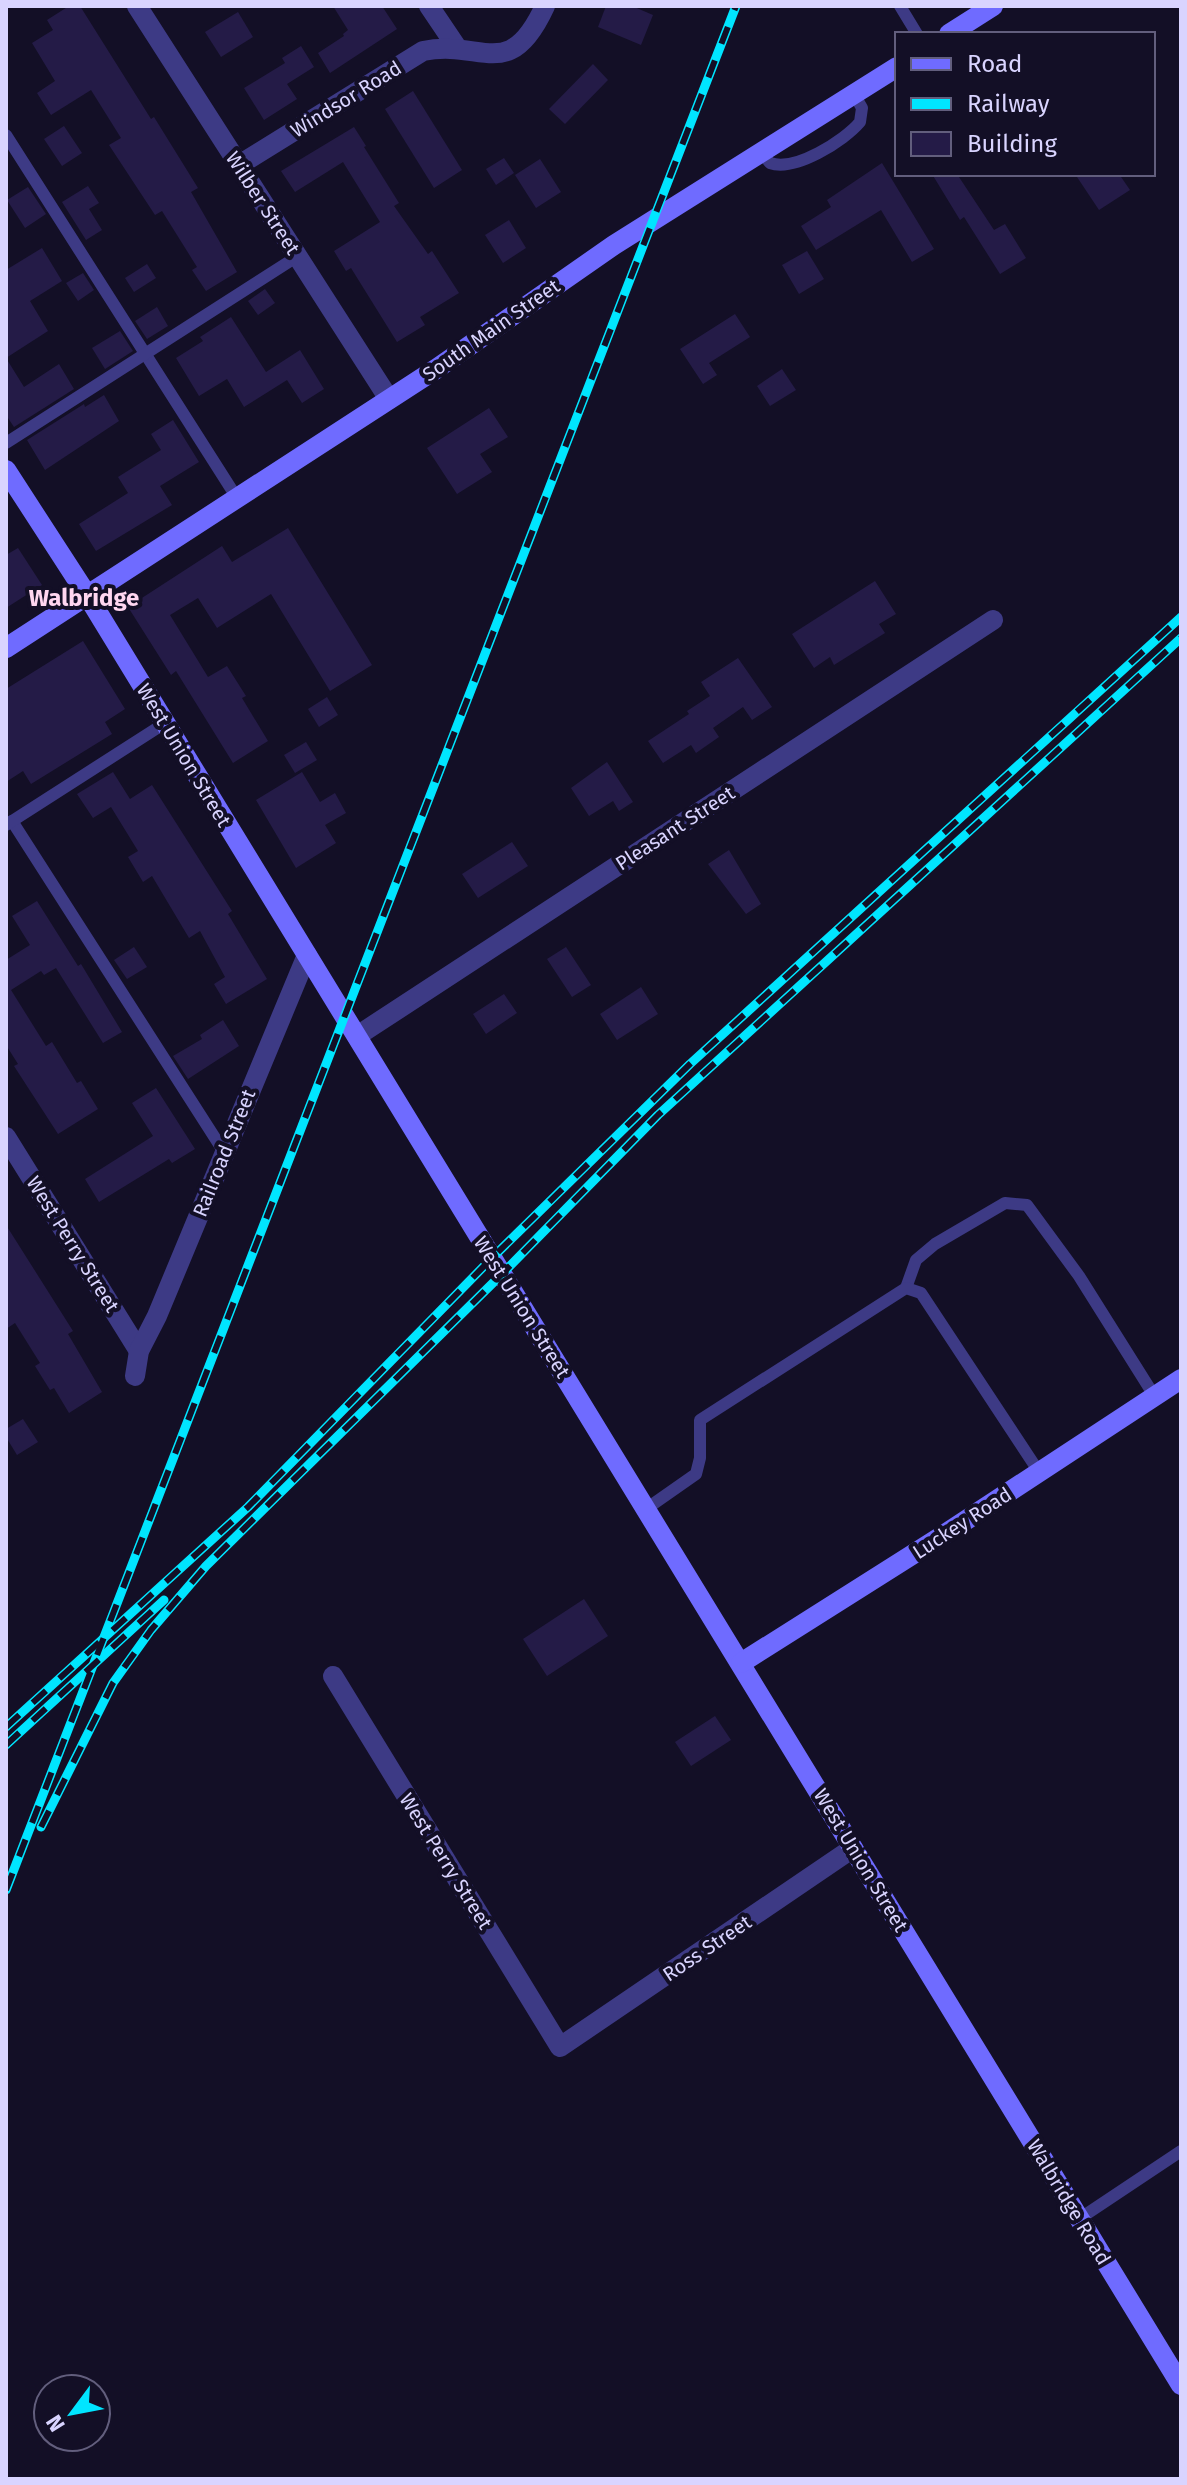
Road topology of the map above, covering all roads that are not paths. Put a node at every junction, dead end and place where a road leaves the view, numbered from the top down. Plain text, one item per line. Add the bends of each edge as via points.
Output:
1 (137, 6) edge
2 (429, 6) edge
3 (545, 6) edge
4 (900, 6) edge
5 (993, 6) edge
6 (916, 32) edge
7 (952, 32) edge
8 (458, 49) junction
9 (895, 68) edge
10 (854, 94) junction
11 (6, 135) edge
12 (761, 152) junction
13 (239, 165) junction
14 (298, 256) junction
15 (145, 354) junction
16 (389, 399) junction
17 (6, 443) edge
18 (6, 470) edge
19 (237, 498) junction
20 (87, 595) junction
21 (993, 620) dead end
22 (6, 648) edge
23 (165, 723) junction
24 (9, 823) edge
25 (307, 955) junction
26 (357, 1036) junction
27 (6, 1137) edge
28 (224, 1152) junction
29 (906, 1288) junction
30 (139, 1351) junction
31 (135, 1376) dead end
32 (1181, 1379) edge
33 (1155, 1397) junction
34 (1039, 1472) junction
35 (646, 1509) junction
36 (741, 1663) junction
37 (333, 1676) dead end
38 (853, 1848) junction
39 (958, 2019) joint
40 (560, 2047) joint
41 (1181, 2151) edge
42 (1079, 2219) junction
43 (1181, 2385) edge

1 - 13 street, Wilber Street
2 - 8 street
3 - 8 street, Windsor Road via 529,35 513,48 496,55
4 - 6 lane
5 - 7 street
8 - 13 street, Windsor Road via 423,51
9 - 10 street, South Main Street
10 - 12 street, South Main Street
10 - 12 lane via 862,108 860,122 836,143 785,165 770,163
11 - 15 lane
12 - 16 street, South Main Street
13 - 14 street, Wilber Street
14 - 15 lane
14 - 16 street, Wilber Street
15 - 17 lane
15 - 19 lane
16 - 19 street, South Main Street
18 - 20 street, West Union Street
19 - 20 street, South Main Street
20 - 22 street, South Main Street
20 - 23 street, West Union Street
21 - 26 street, Pleasant Street
23 - 24 lane
23 - 25 street, West Union Street
24 - 28 lane
25 - 26 street, West Union Street
25 - 28 street, Railroad Street
26 - 35 street, West Union Street
27 - 30 street, West Perry Street
28 - 30 street, Railroad Street
29 - 33 lane via 916,1260 935,1244 1005,1203 1027,1205
29 - 34 lane via 921,1293
29 - 35 lane via 700,1420 696,1474
30 - 31 street, Railroad Street
32 - 33 street, Luckey Road
33 - 34 street, Luckey Road
34 - 36 street, Luckey Road
35 - 36 street, West Union Street
36 - 38 street, West Union Street
37 - 40 street, West Perry Street
38 - 39 street, West Union Street
38 - 40 street, Ross Street
39 - 42 street, Walbridge Road
41 - 42 lane
42 - 43 street, Walbridge Road

